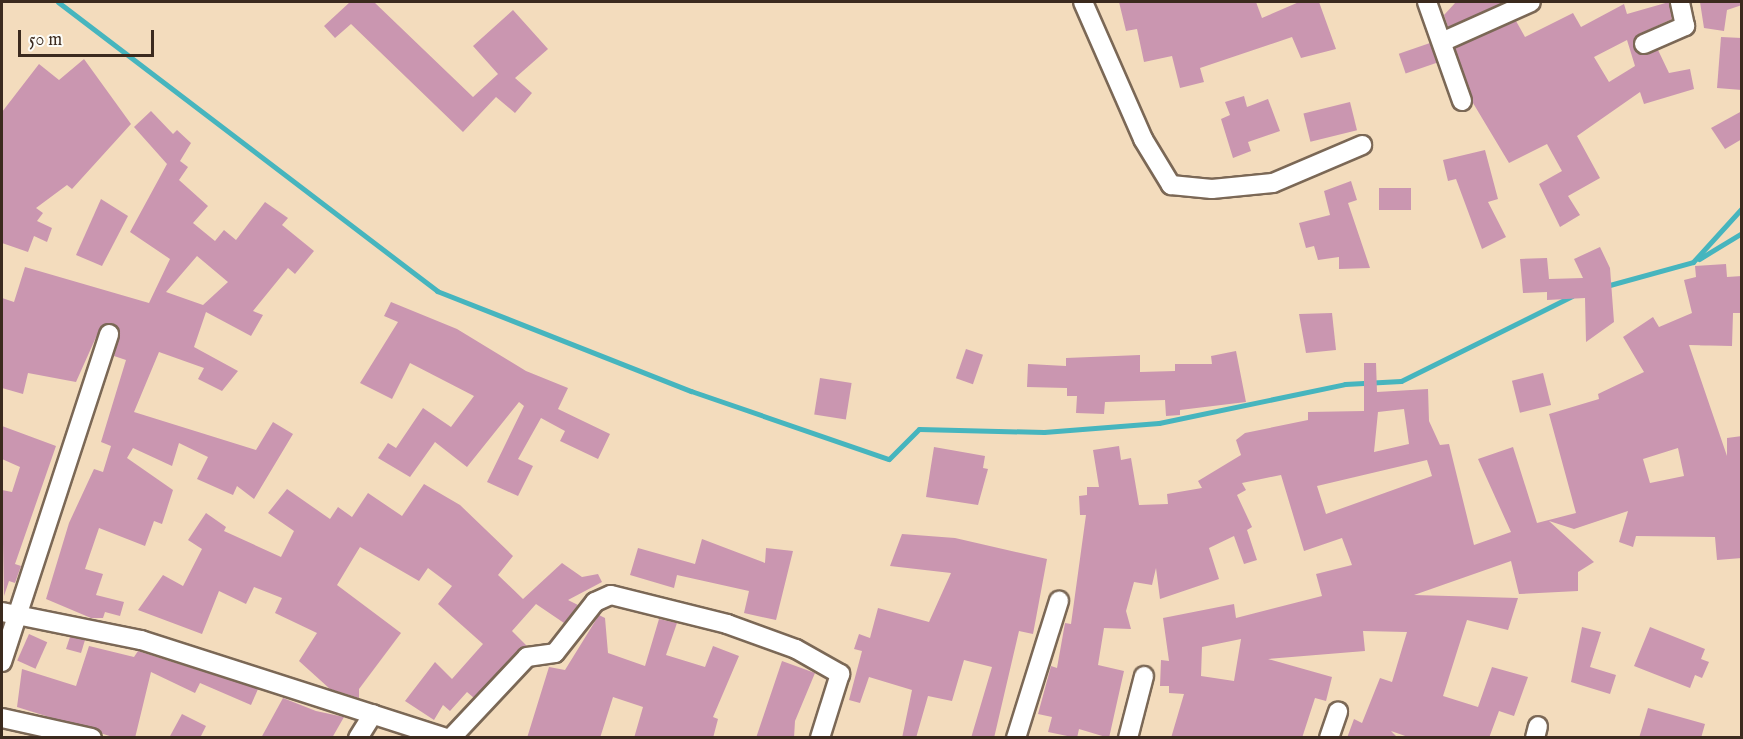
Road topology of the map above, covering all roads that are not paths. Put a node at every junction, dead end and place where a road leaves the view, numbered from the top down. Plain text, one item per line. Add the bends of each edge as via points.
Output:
1 (1083, 2) edge
2 (1426, 2) edge
3 (1531, 2) edge
4 (1680, 2) edge
5 (1444, 41) junction
6 (1644, 44) dead end
7 (1462, 101) dead end
8 (1362, 145) dead end
9 (109, 334) dead end
10 (1059, 601) dead end
11 (2, 612) edge
12 (19, 618) junction
13 (2, 662) edge
14 (1144, 676) dead end
15 (1338, 712) dead end
16 (373, 714) junction
17 (2, 718) edge
18 (92, 738) edge
19 (358, 738) edge
20 (446, 738) edge
21 (451, 738) edge
22 (820, 738) edge
23 (1016, 738) edge
24 (1128, 738) edge
25 (1329, 738) edge

1 - 8 street via 1143,139 1171,185 1212,189 1273,183
2 - 5 street
3 - 5 street
4 - 6 street via 1685,26
5 - 7 street
9 - 12 street
10 - 23 street
11 - 12 street
12 - 13 street
12 - 16 street via 141,640
14 - 24 street
15 - 25 street
16 - 19 street
16 - 20 street
17 - 18 street
21 - 22 street via 527,657 555,653 595,602 611,596 727,624 796,649 840,674

